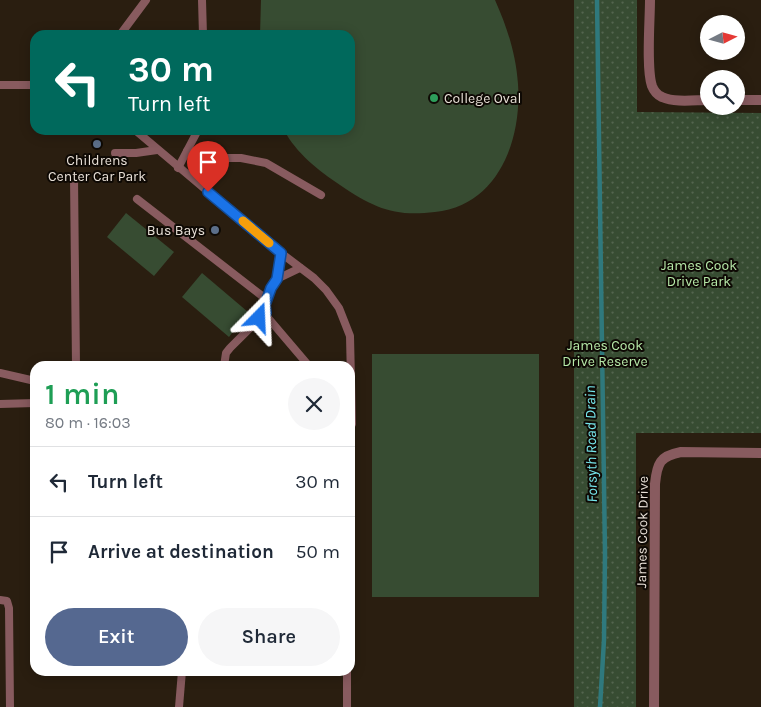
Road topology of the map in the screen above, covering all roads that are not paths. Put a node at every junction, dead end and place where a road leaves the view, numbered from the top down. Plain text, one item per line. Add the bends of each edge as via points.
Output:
1 (146, 0) edge
2 (202, 0) edge
3 (650, 0) edge
4 (124, 30) edge
5 (203, 30) edge
6 (0, 85) edge
7 (30, 85) edge
8 (700, 100) edge
9 (745, 100) edge
10 (761, 100) edge
11 (141, 135) edge
12 (193, 135) edge
13 (158, 150) junction
14 (187, 151) junction
15 (115, 153) dead end
16 (178, 168) junction
17 (74, 177) dead end
18 (321, 195) dead end
19 (137, 199) dead end
20 (281, 253) junction
21 (300, 268) junction
22 (277, 279) junction
23 (266, 299) junction
24 (266, 313) junction
25 (76, 361) edge
26 (225, 361) edge
27 (305, 361) edge
28 (351, 361) edge
29 (0, 373) edge
30 (30, 380) edge
31 (0, 404) edge
32 (30, 404) edge
33 (761, 453) edge
34 (0, 600) edge
35 (182, 676) edge
36 (346, 676) edge
37 (10, 707) edge
38 (179, 707) edge
39 (347, 707) edge
40 (654, 707) edge

1 - 4 lane
2 - 5 lane
3 - 8 street via 652,86 657,94 672,100
6 - 7 lane
9 - 10 street
11 - 13 lane
12 - 14 lane
13 - 15 lane
13 - 16 lane
14 - 16 lane
14 - 18 lane via 213,158 241,158 266,163
16 - 20 lane
17 - 25 lane
19 - 23 lane
20 - 21 lane
20 - 22 lane
21 - 22 lane
21 - 28 lane via 326,290 339,308 350,336
22 - 23 lane
23 - 24 lane
24 - 26 lane via 230,348
24 - 27 lane
29 - 30 lane
31 - 32 lane
33 - 40 street, James Cook Drive via 680,452 668,455 658,467 655,484
34 - 37 lane via 7,601 10,608
35 - 38 lane
36 - 39 lane

